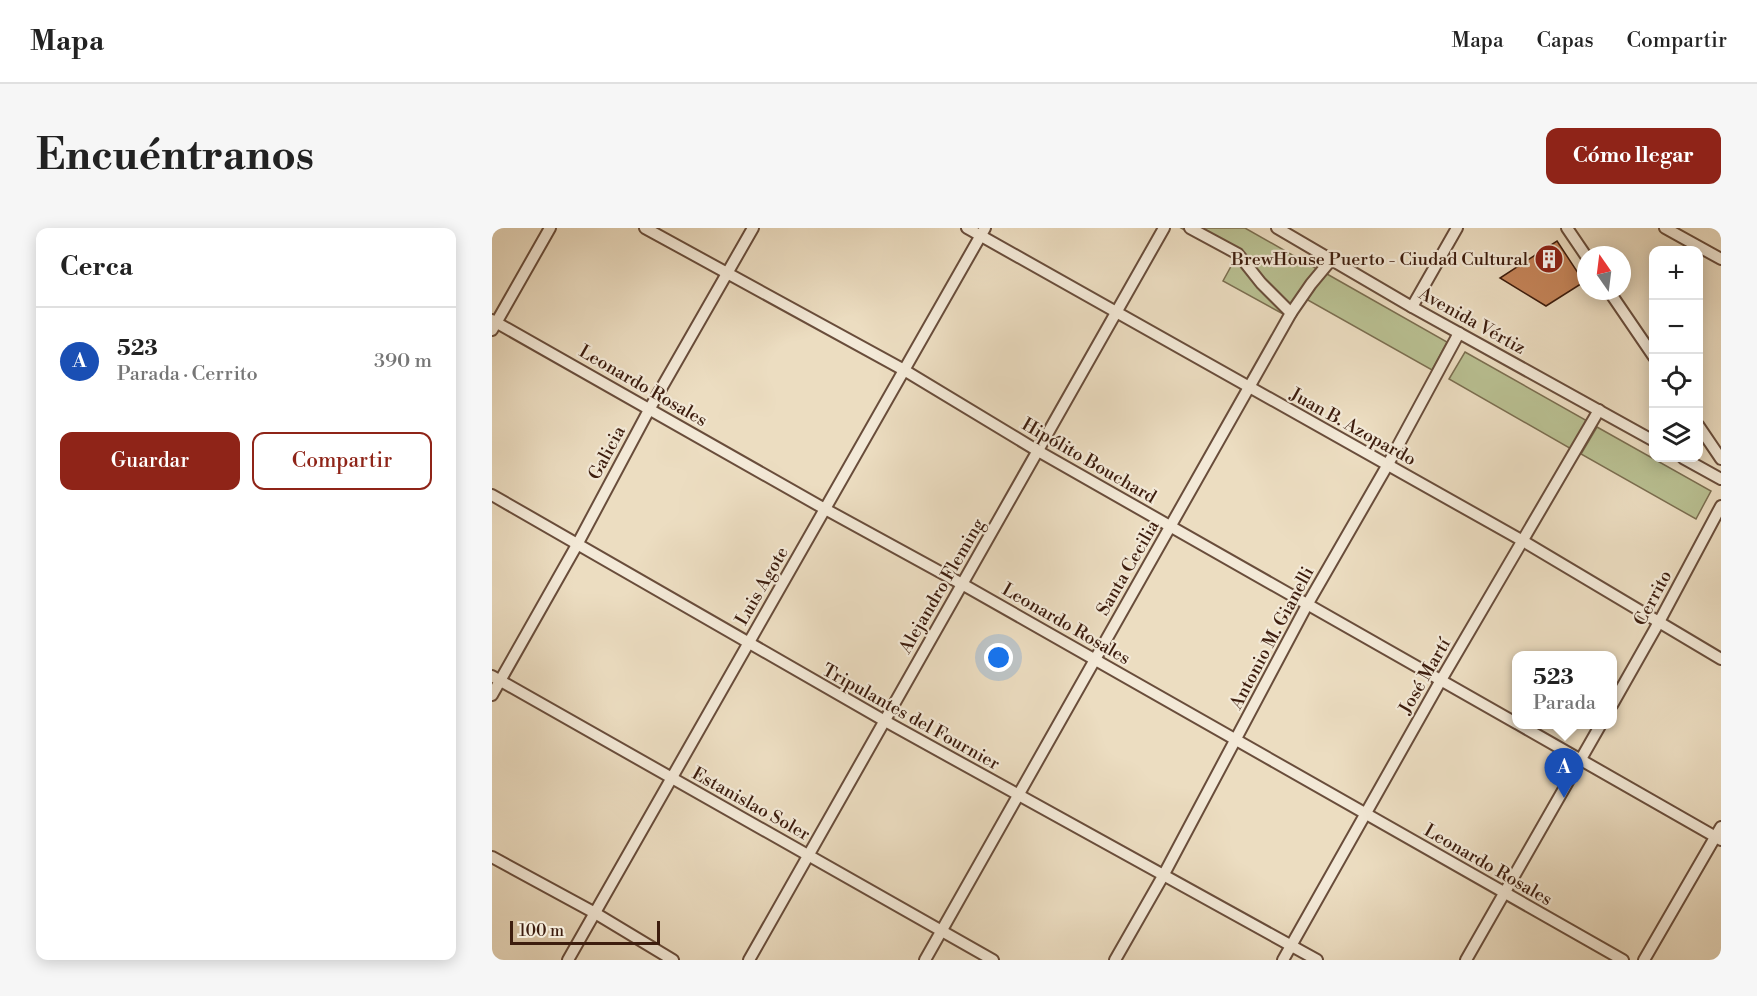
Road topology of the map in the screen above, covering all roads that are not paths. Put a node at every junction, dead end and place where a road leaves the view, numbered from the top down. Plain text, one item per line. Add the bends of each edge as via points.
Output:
1 (550, 228) edge
2 (645, 228) edge
3 (753, 228) edge
4 (967, 228) edge
5 (1164, 228) edge
6 (1190, 228) edge
7 (1277, 228) edge
8 (1457, 228) edge
9 (1568, 228) edge
10 (1665, 228) edge
11 (983, 232) edge
12 (1580, 246) edge
13 (1331, 260) junction
14 (1721, 260) edge
15 (727, 274) junction
16 (1615, 300) edge
17 (1412, 307) junction
18 (1116, 313) junction
19 (1291, 313) junction
20 (494, 324) edge
21 (1459, 333) junction
22 (1651, 354) edge
23 (904, 370) junction
24 (1248, 388) junction
25 (650, 408) junction
26 (1599, 410) junction
27 (1703, 432) edge
28 (1649, 439) edge
29 (1038, 451) junction
30 (1721, 459) edge
31 (1690, 462) edge
32 (1388, 466) junction
33 (1721, 479) edge
34 (492, 495) edge
35 (1721, 506) edge
36 (825, 509) junction
37 (1170, 526) junction
38 (1523, 541) junction
39 (578, 543) junction
40 (962, 584) junction
41 (1307, 605) junction
42 (1659, 622) junction
43 (748, 644) junction
44 (1721, 659) edge
45 (1095, 660) junction
46 (496, 678) edge
47 (1441, 680) junction
48 (492, 695) edge
49 (1617, 696) edge
50 (885, 721) junction
51 (1512, 721) edge
52 (1526, 729) edge
53 (1598, 729) edge
54 (1236, 741) junction
55 (1580, 760) junction
56 (672, 778) junction
57 (1018, 796) junction
58 (1365, 814) junction
59 (1721, 826) edge
60 (1718, 838) edge
61 (809, 855) junction
62 (492, 857) edge
63 (1163, 876) junction
64 (1504, 893) junction
65 (595, 913) junction
66 (941, 931) junction
67 (1292, 945) junction
68 (568, 960) edge
69 (673, 960) edge
70 (749, 960) edge
71 (925, 960) edge
72 (993, 960) edge
73 (1115, 960) edge
74 (1283, 960) edge
75 (1317, 960) edge
76 (1466, 960) edge
77 (1623, 960) edge
78 (1644, 960) edge

1 - 20 street
2 - 15 street, Hipólito Bouchard
3 - 15 street, Galicia
4 - 11 street, Juan B. Azopardo
5 - 18 street, Alejandro Fleming
6 - 19 street via 1238,254
7 - 13 street, Avenida Vértiz
8 - 17 street
9 - 12 street
10 - 14 street
11 - 18 street, Juan B. Azopardo
11 - 23 street, Luis Agote
13 - 17 street, Avenida Vértiz
13 - 19 street, Santa Cecilia
15 - 23 street, Hipólito Bouchard
15 - 25 street, Galicia
16 - 22 street
17 - 21 street, Avenida Vértiz
18 - 24 street, Juan B. Azopardo
18 - 29 street, Alejandro Fleming
19 - 24 street, Santa Cecilia
20 - 25 street, Leonardo Rosales
21 - 26 street, Avenida Vértiz
21 - 32 street, Antonio M. Gianelli
23 - 29 street, Hipólito Bouchard
23 - 36 street, Luis Agote
24 - 32 street, Juan B. Azopardo
24 - 37 street, Santa Cecilia
25 - 36 street, Leonardo Rosales
25 - 39 street, Galicia
26 - 28 street, Avenida Vértiz
26 - 38 street, José Martí
27 - 30 street
29 - 37 street, Hipólito Bouchard
29 - 40 street, Alejandro Fleming
31 - 33 street
32 - 38 street, Juan B. Azopardo
32 - 41 street, Antonio M. Gianelli
34 - 39 street, Tripulantes del Fournier
35 - 42 street, Cerrito
36 - 40 street, Leonardo Rosales
36 - 43 street, Luis Agote
37 - 41 street, Hipólito Bouchard
37 - 45 street, Santa Cecilia
38 - 42 street, Juan B. Azopardo
38 - 47 street, José Martí
39 - 43 street, Tripulantes del Fournier
39 - 46 street, Galicia
40 - 45 street, Leonardo Rosales
40 - 50 street, Alejandro Fleming
41 - 47 street, Hipólito Bouchard
41 - 54 street, Antonio M. Gianelli
42 - 44 street, Juan B. Azopardo
42 - 49 street, Cerrito
43 - 50 street, Tripulantes del Fournier
43 - 56 street, Luis Agote
45 - 54 street, Leonardo Rosales
45 - 57 street, Santa Cecilia
46 - 48 street, Galicia
46 - 56 street, Estanislao Soler
47 - 51 street, Hipólito Bouchard
47 - 58 street, José Martí
50 - 57 street, Tripulantes del Fournier
50 - 61 street, Alejandro Fleming
52 - 55 street, Hipólito Bouchard
53 - 55 street
54 - 58 street, Leonardo Rosales
54 - 63 street, Antonio M. Gianelli
55 - 60 street, Hipólito Bouchard
55 - 64 street
56 - 61 street, Estanislao Soler
56 - 65 street, Luis Agote
57 - 63 street, Tripulantes del Fournier
57 - 66 street, Santa Cecilia
58 - 64 street, Leonardo Rosales
58 - 67 street, José Martí
59 - 60 street
60 - 78 street
61 - 66 street, Estanislao Soler
61 - 70 street, Alejandro Fleming
62 - 65 street
63 - 67 street, Tripulantes del Fournier
63 - 73 street, Antonio M. Gianelli
64 - 76 street
64 - 77 street, Leonardo Rosales
65 - 68 street, Luis Agote
65 - 69 street
66 - 71 street, Santa Cecilia
66 - 72 street, Estanislao Soler
67 - 74 street, José Martí
67 - 75 street, Tripulantes del Fournier

